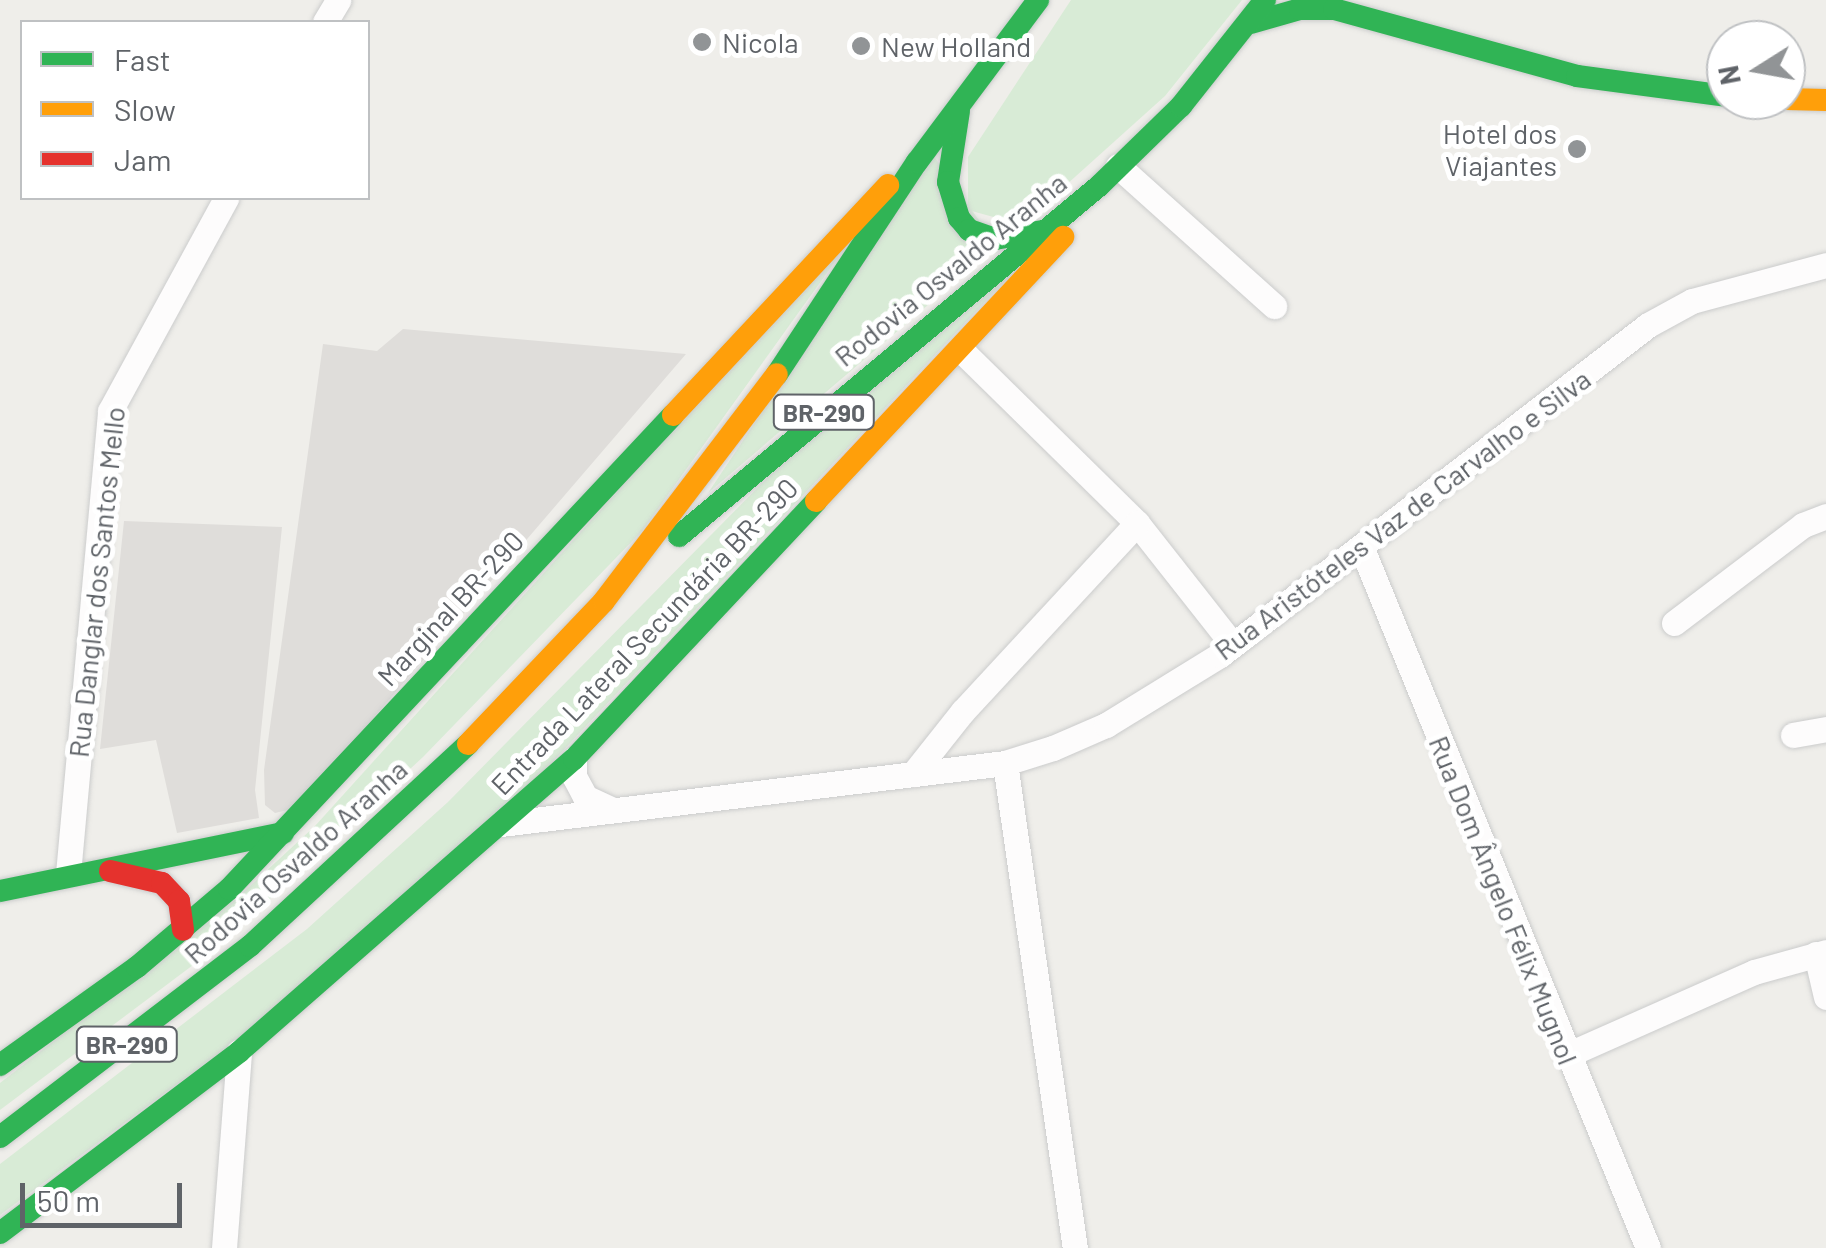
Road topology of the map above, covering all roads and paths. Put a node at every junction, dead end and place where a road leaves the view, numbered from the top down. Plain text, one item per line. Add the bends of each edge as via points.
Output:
1 (1038, 0) edge
2 (1266, 0) edge
3 (1394, 0) edge
4 (1251, 23) junction
5 (1468, 45) junction
6 (1706, 93) edge
7 (960, 107) junction
8 (918, 162) junction
9 (1118, 166) junction
10 (1099, 186) junction
11 (225, 200) edge
12 (1048, 230) junction
13 (1826, 265) edge
14 (1274, 306) dead end
15 (961, 350) junction
16 (1826, 516) edge
17 (1137, 524) junction
18 (1362, 551) junction
19 (604, 601) junction
20 (1674, 623) dead end
21 (1233, 645) junction
22 (1826, 729) edge
23 (1793, 735) dead end
24 (574, 758) junction
25 (1004, 763) junction
26 (914, 774) junction
27 (613, 810) junction
28 (501, 824) junction
29 (283, 833) junction
30 (80, 872) junction
31 (0, 892) edge
32 (183, 930) junction
33 (1821, 953) edge
34 (1826, 997) edge
35 (239, 1052) junction
36 (1568, 1055) junction
37 (0, 1065) edge
38 (0, 1137) edge
39 (0, 1233) edge
40 (224, 1248) edge
41 (1075, 1248) edge
42 (1648, 1248) edge

1 - 7 main road, Rodovia Osvaldo Aranha / BR-290
2 - 4 main road, Rodovia Osvaldo Aranha / BR-290
3 - 5 main road
4 - 5 main road via 1334,9
4 - 9 main road, Rodovia Osvaldo Aranha / BR-290
5 - 6 main road via 1589,78
7 - 8 main road, Rodovia Osvaldo Aranha / BR-290
7 - 12 main road, BR-290 via 948,182 959,218 969,230 995,238
8 - 19 main road, Rodovia Osvaldo Aranha / BR-290 via 800,344
8 - 29 main road, Marginal BR-290 via 877,193 812,261
9 - 10 main road, Rodovia Osvaldo Aranha / BR-290
9 - 14 street
10 - 12 main road, Rodovia Osvaldo Aranha / BR-290
10 - 15 main road, Entrada Lateral Secundária BR-290 via 1059,242
11 - 30 street, Rua Danglar dos Santos Mello via 110,411
12 - 19 main road, Rodovia Osvaldo Aranha / BR-290
13 - 18 street, Rua Aristóteles Vaz de Carvalho e Silva via 1692,301 1648,325
15 - 17 street
15 - 24 main road, Entrada Lateral Secundária BR-290
16 - 20 street via 1803,525
17 - 21 street
17 - 26 street via 963,710
18 - 21 street, Rua Aristóteles Vaz de Carvalho e Silva
18 - 36 street, Rua Dom Ângelo Félix Mugnol
19 - 38 main road, Rodovia Osvaldo Aranha / BR-290 via 483,730 250,946
21 - 25 street, Rua Aristóteles Vaz de Carvalho e Silva via 1106,725
22 - 23 street
24 - 27 street via 585,797
24 - 28 main road, Entrada Lateral Secundária BR-290
25 - 26 street, Rua Aristóteles Vaz de Carvalho e Silva
25 - 41 street
26 - 27 street, Rua Aristóteles Vaz de Carvalho e Silva
27 - 28 street, Rua Aristóteles Vaz de Carvalho e Silva
28 - 35 main road, Entrada Lateral Secundária BR-290
29 - 30 main road
29 - 32 main road, Marginal BR-290
30 - 31 main road
30 - 32 main road via 162,882 179,901
32 - 37 main road, Marginal BR-290
33 - 34 street
33 - 36 street via 1754,972
35 - 39 main road, Entrada Lateral Secundária BR-290
35 - 40 street
36 - 42 street, Rua Dom Ângelo Félix Mugnol

